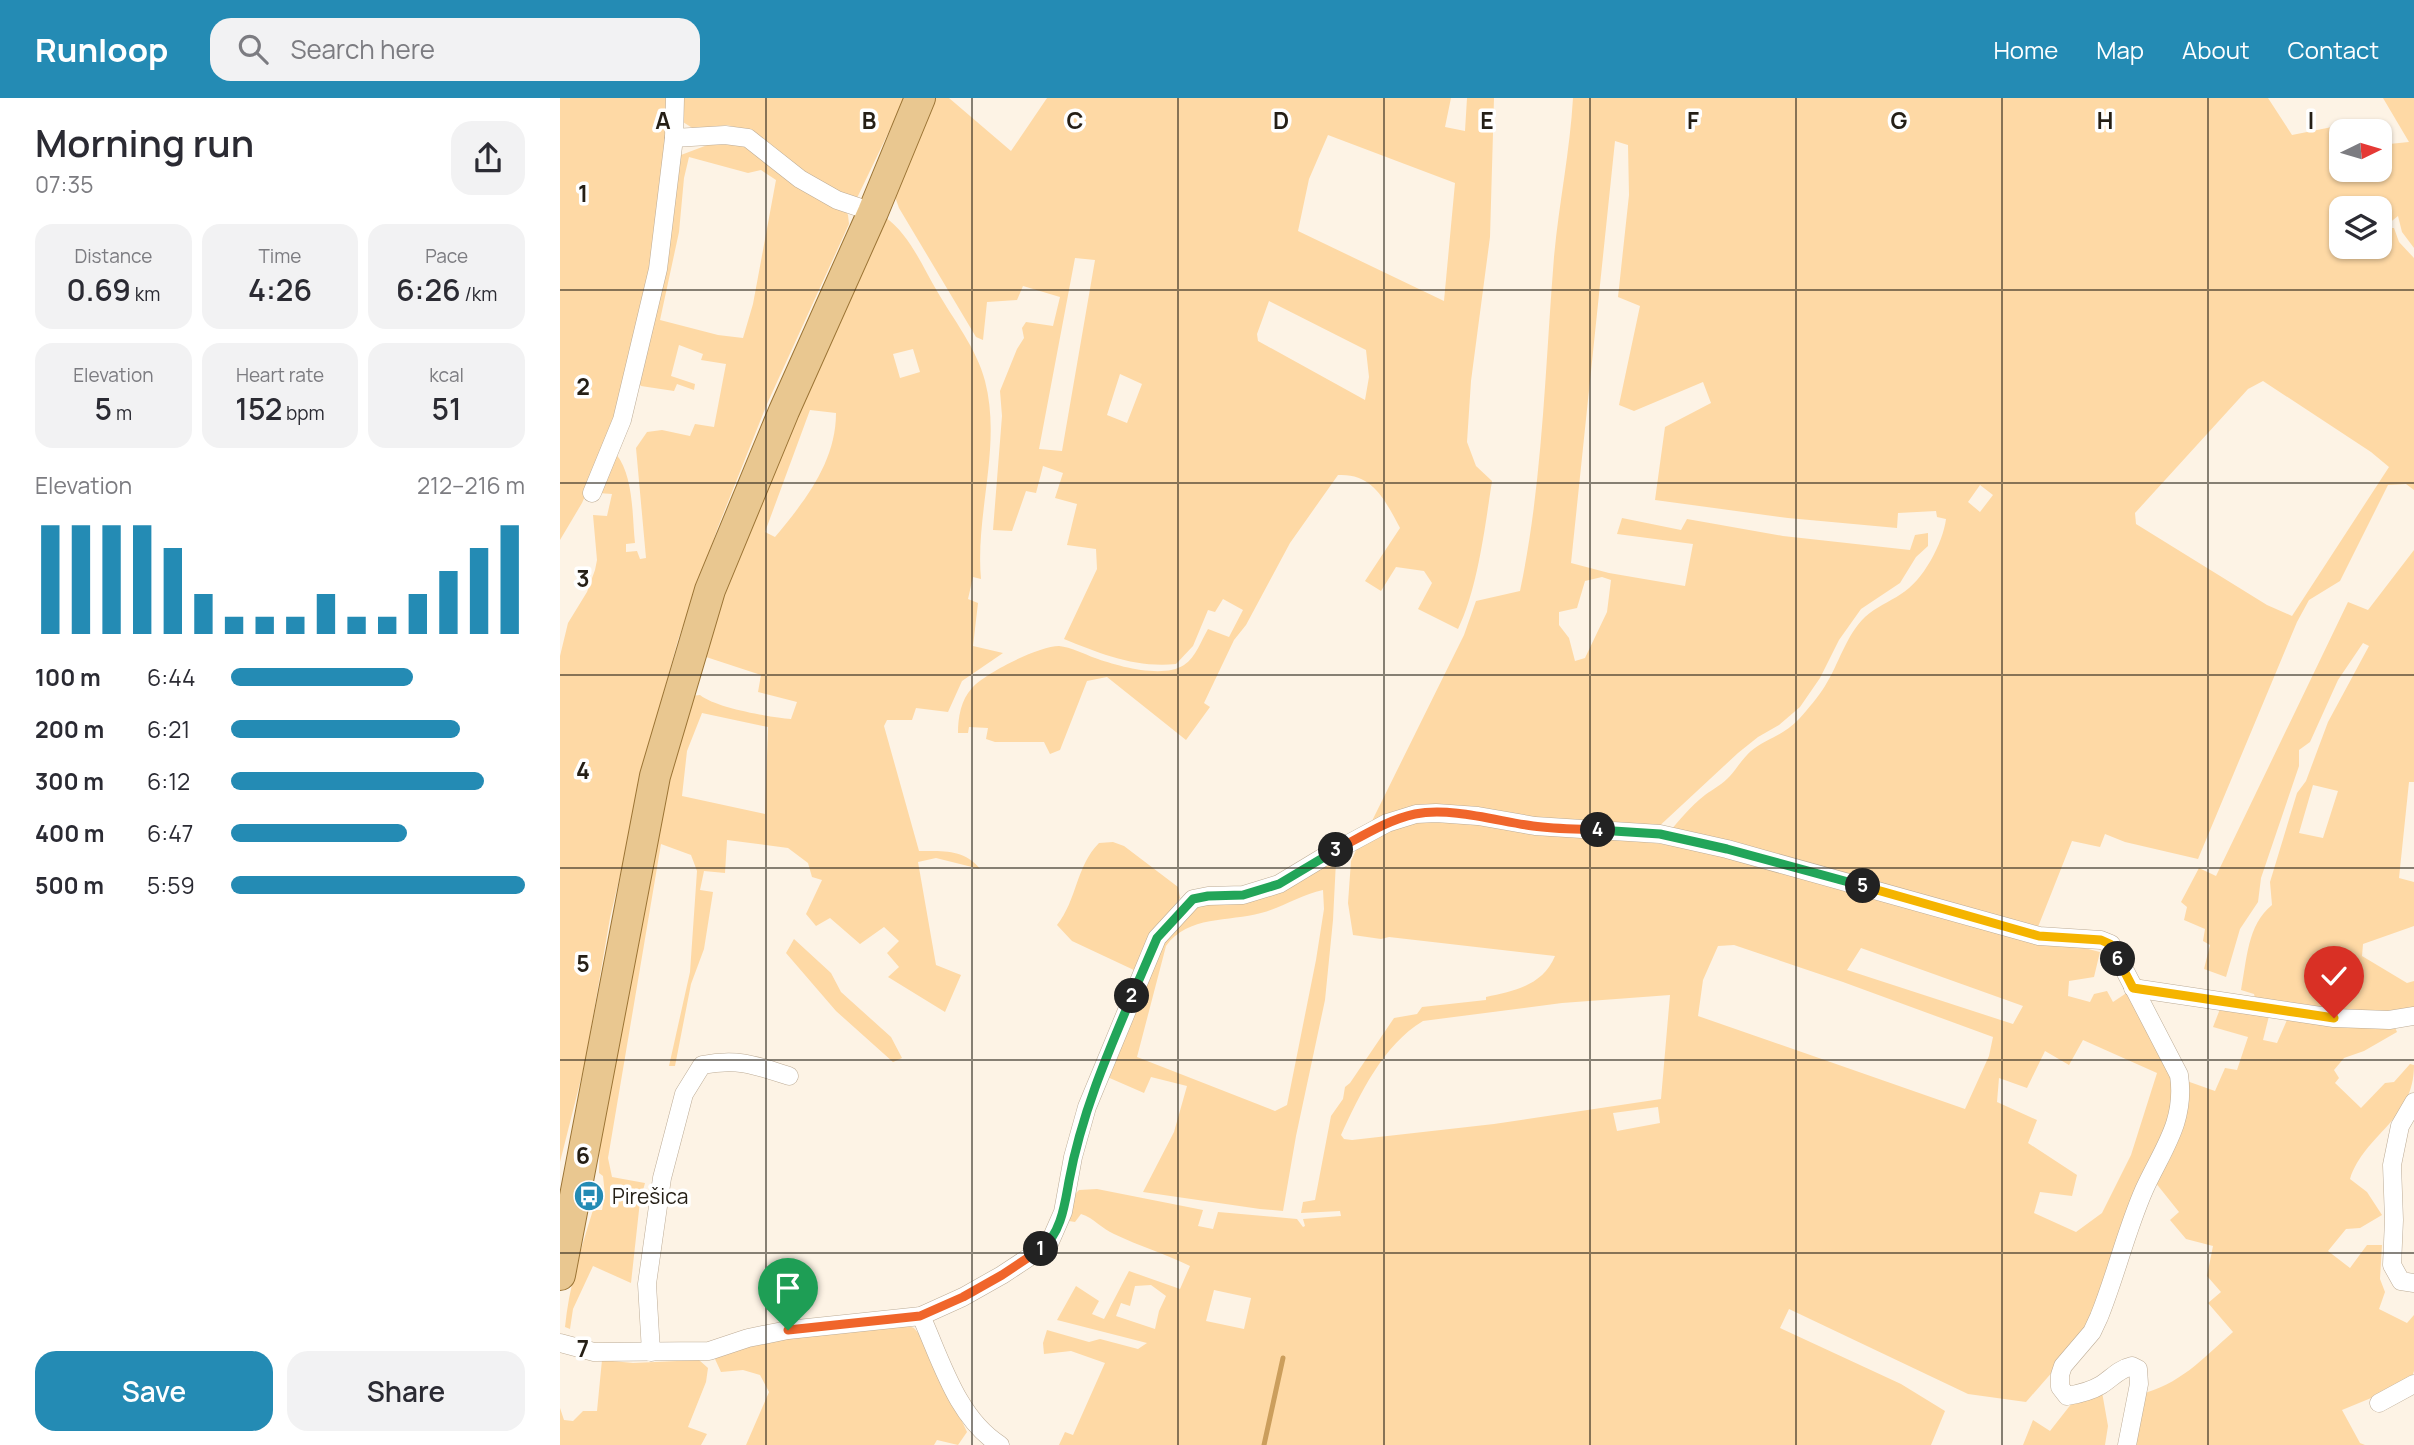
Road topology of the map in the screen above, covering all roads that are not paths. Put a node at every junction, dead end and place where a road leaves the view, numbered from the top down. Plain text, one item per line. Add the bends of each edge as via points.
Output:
1 (675, 98) edge
2 (920, 98) edge
3 (674, 138) junction
4 (873, 212) junction
5 (592, 493) dead end
6 (2133, 988) junction
7 (2414, 1016) edge
8 (789, 1076) dead end
9 (2414, 1102) edge
10 (560, 1275) edge
11 (2414, 1283) edge
12 (920, 1316) junction
13 (560, 1343) edge
14 (651, 1352) junction
15 (2414, 1384) edge
16 (2379, 1403) dead end
17 (1000, 1445) edge
18 (2127, 1445) edge

1 - 3 street
2 - 4 main road
3 - 4 street via 748,138 800,179 837,200
3 - 5 street via 658,269 622,420
4 - 10 main road via 710,590 655,776
6 - 7 street via 2334,1018
6 - 12 street via 2110,944 2101,940 2039,936 1660,834 1416,814 1387,823 1279,884 1243,895 1193,899 1157,938 1087,1107 1063,1212 1049,1244 963,1297
6 - 18 street via 2179,1075 2180,1111 2169,1144 2144,1191 2099,1317 2060,1375 2060,1387 2067,1396 2101,1385 2124,1367 2138,1369
8 - 14 street via 750,1064 714,1062 702,1065 684,1094 662,1178 648,1283
9 - 11 street via 2400,1126 2392,1165 2392,1265 2402,1281
12 - 14 street via 788,1330 709,1351
12 - 17 street via 964,1409
13 - 14 street via 594,1352
15 - 16 street

